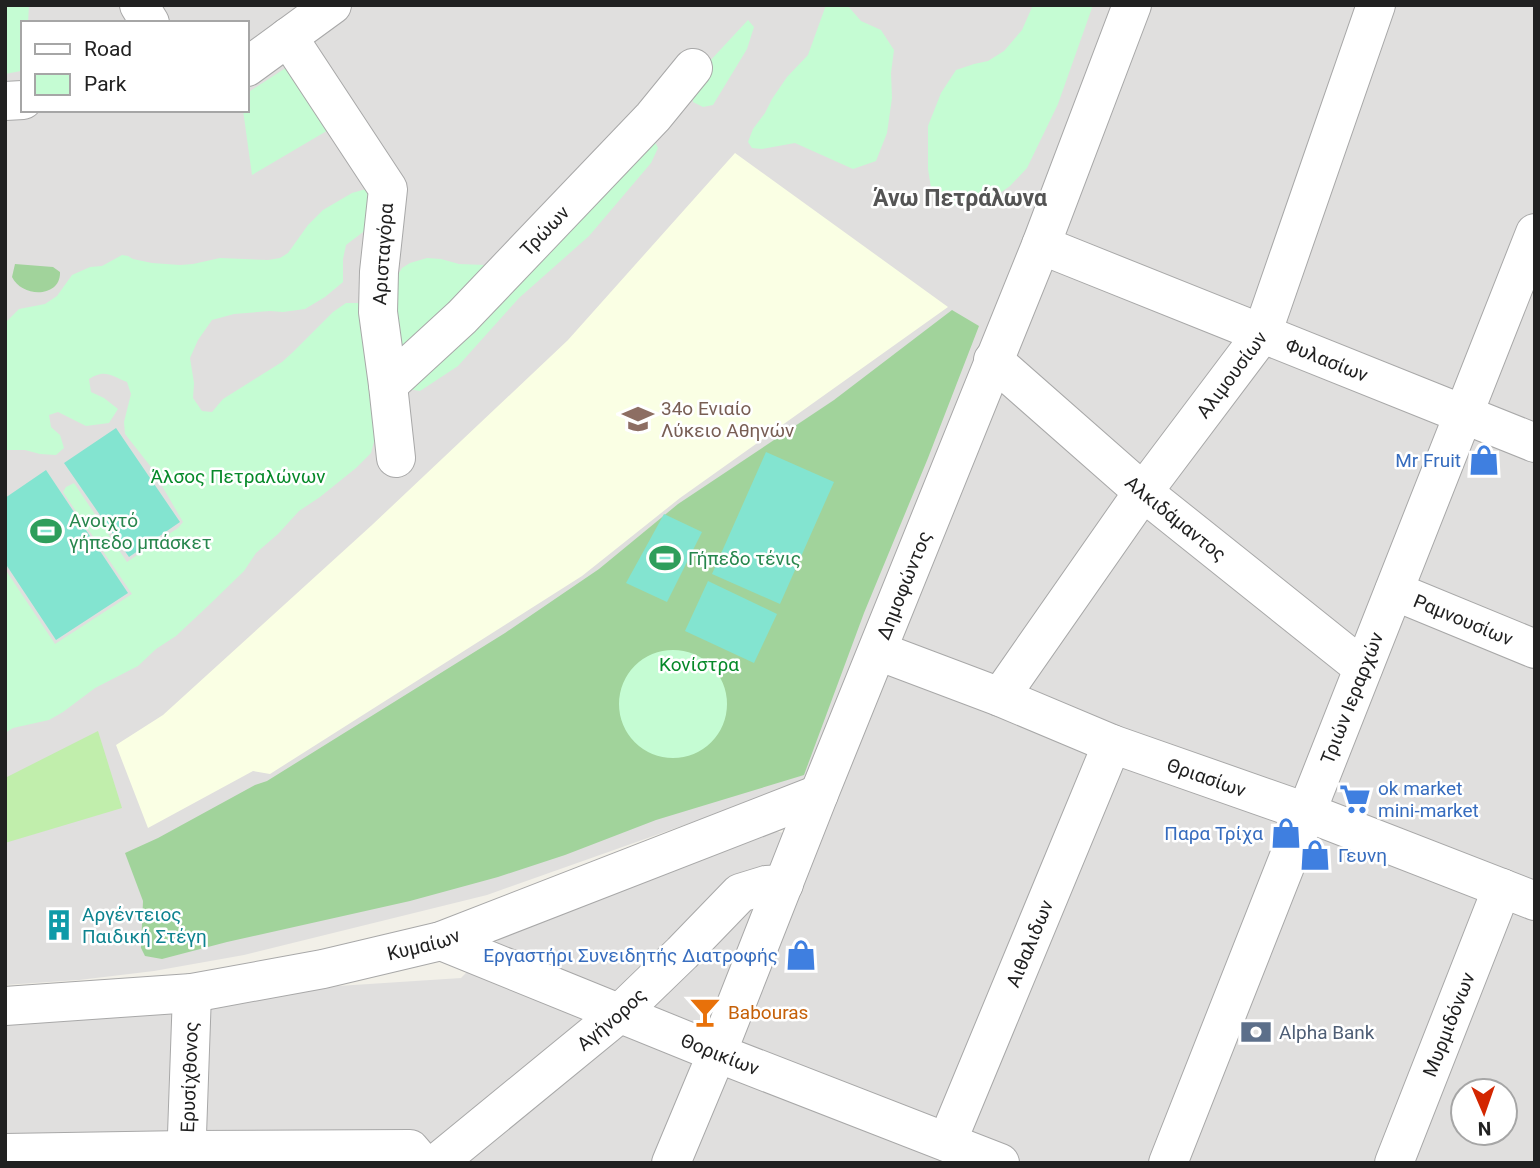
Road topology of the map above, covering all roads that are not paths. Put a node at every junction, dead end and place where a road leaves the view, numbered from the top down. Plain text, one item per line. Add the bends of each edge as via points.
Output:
1 (139, 5) edge
2 (331, 5) edge
3 (1132, 5) edge
4 (1376, 5) edge
5 (149, 21) edge
6 (288, 37) junction
7 (248, 65) edge
8 (693, 68) dead end
9 (1535, 233) edge
10 (1041, 245) junction
11 (1262, 334) junction
12 (993, 360) junction
13 (388, 385) junction
14 (1463, 414) junction
15 (1535, 443) edge
16 (396, 458) dead end
17 (1143, 492) junction
18 (1394, 591) junction
19 (1535, 649) edge
20 (877, 652) junction
21 (1363, 668) junction
22 (1000, 697) junction
23 (1112, 744) junction
24 (819, 794) junction
25 (1306, 812) junction
26 (784, 884) junction
27 (1518, 895) edge
28 (441, 941) junction
29 (192, 993) junction
30 (5, 1006) edge
31 (620, 1013) junction
32 (717, 1053) junction
33 (947, 1142) junction
34 (5, 1153) edge
35 (186, 1156) edge
36 (422, 1163) edge
37 (437, 1163) edge
38 (671, 1163) edge
39 (1000, 1163) edge
40 (1168, 1163) edge
41 (1394, 1163) edge

1 - 5 street
2 - 6 street
3 - 10 street, Δημοφώντος
4 - 11 street, Αλιμουσίων
6 - 7 street
6 - 13 street, Αρισταγόρα via 388,189 378,312
8 - 13 street, Τρώων via 653,117 462,317
9 - 14 street, Τριών Ιεραρχών
10 - 11 street, Φυλασίων
10 - 12 street, Δημοφώντος
11 - 14 street, Φυλασίων
11 - 17 street, Αλιμουσίων
12 - 17 street, Αλκιδάμαντος
12 - 20 street, Δημοφώντος
13 - 16 street, Αρισταγόρα
14 - 15 street, Φυλασίων
14 - 18 street, Τριών Ιεραρχών
17 - 21 street, Αλκιδάμαντος
17 - 22 street, Αλιμουσίων
18 - 19 street, Ραμνουσίων
18 - 21 street, Τριών Ιεραρχών
20 - 22 street, Θριασίων
20 - 24 street, Δημοφώντος
21 - 25 street, Τριών Ιεραρχών
22 - 23 street, Θριασίων
23 - 25 street, Θριασίων
23 - 33 street, Αιθαλιδων
24 - 26 street, Δημοφώντος
24 - 28 street, Κυμαίων
25 - 27 street, Θριασίων
25 - 40 street, Τριών Ιεραρχών
26 - 31 street, Αγήνορος via 740,893
26 - 32 street, Δημοφώντος
27 - 41 street, Μυρμιδόνων
28 - 29 street, Κυμαίων
28 - 31 street, Θορικίων
29 - 30 street, Κυμαίων
29 - 35 street, Ερυσίχθονος
31 - 32 street, Θορικίων
31 - 37 street, Αγήνορος
32 - 33 street, Θορικίων
32 - 38 street, Δημοφώντος
33 - 39 street, Θορικίων
34 - 35 street
35 - 36 street via 410,1149

